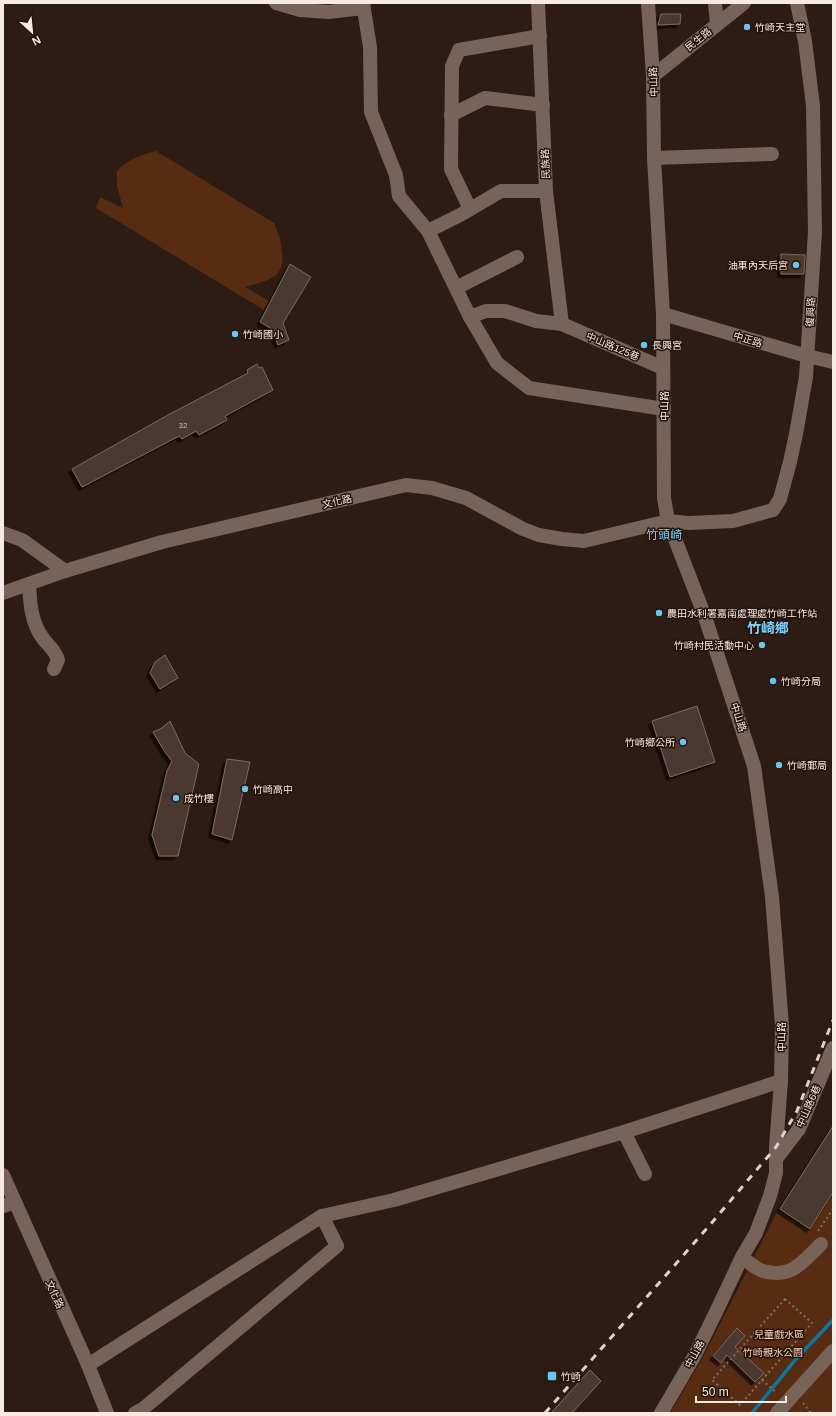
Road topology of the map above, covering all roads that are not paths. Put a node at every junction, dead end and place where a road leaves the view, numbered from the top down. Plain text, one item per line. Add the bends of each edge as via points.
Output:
1 (276, 3) edge
2 (538, 3) edge
3 (648, 3) edge
4 (715, 3) edge
5 (744, 3) edge
6 (797, 3) edge
7 (363, 5) edge
8 (717, 24) junction
9 (540, 36) junction
10 (653, 76) junction
11 (543, 105) junction
12 (451, 116) junction
13 (772, 154) dead end
14 (654, 158) junction
15 (546, 191) junction
16 (470, 209) junction
17 (428, 231) junction
18 (516, 257) dead end
19 (456, 288) junction
20 (663, 314) junction
21 (470, 317) junction
22 (562, 324) junction
23 (807, 356) junction
24 (833, 362) edge
25 (663, 368) junction
26 (664, 409) junction
27 (668, 520) junction
28 (3, 532) edge
29 (65, 571) junction
30 (29, 584) junction
31 (3, 593) edge
32 (54, 669) dead end
33 (833, 1048) edge
34 (781, 1081) junction
35 (827, 1081) edge
36 (624, 1132) junction
37 (776, 1159) junction
38 (645, 1174) dead end
39 (3, 1175) edge
40 (9, 1204) edge
41 (322, 1216) junction
42 (821, 1244) dead end
43 (742, 1257) junction
44 (833, 1351) edge
45 (88, 1365) junction
46 (108, 1413) edge
47 (135, 1413) edge
48 (662, 1413) edge
49 (777, 1413) edge

1 - 7 street via 300,10 329,12
2 - 9 street, 民族路
3 - 10 street, 中山路
4 - 8 street
5 - 8 street, 民生路
6 - 23 street, 復興路 via 805,41 813,106 816,232
7 - 17 street via 370,47 372,112 396,175 399,196
8 - 10 street, 民生路
9 - 11 street, 民族路
9 - 12 street via 459,50 452,66
10 - 14 street, 中山路
11 - 12 street via 485,98
11 - 15 street, 民族路
12 - 16 street via 450,169
13 - 14 street
14 - 20 street, 中山路
15 - 16 street via 500,191
15 - 22 street, 民族路
16 - 17 street
17 - 19 street
18 - 19 street
19 - 21 street
20 - 23 street, 中正路
20 - 25 street, 中山路
21 - 22 street, 中山路125巷 via 486,311 505,311 536,321
21 - 26 street via 497,363 529,388
22 - 25 street, 中山路125巷
23 - 24 street, 中正路
23 - 27 street, 復興路 via 796,434 780,499 773,510 733,521 690,523
25 - 26 street, 中山路
26 - 27 street, 中山路 via 664,498
27 - 29 street, 文化路 via 584,541 562,539 523,529 466,498 432,488 406,485 162,542
27 - 34 street, 中山路 via 704,614 754,766 772,897 782,1026
28 - 29 street via 22,540
29 - 30 street, 文化路
30 - 31 street, 文化路
30 - 32 street via 30,606 37,628 58,660
33 - 35 street, 中山路6巷
34 - 36 street
34 - 37 street, 中山路
35 - 37 street, 中山路6巷 via 799,1129
36 - 38 street
36 - 41 street via 394,1200
37 - 43 street, 中山路 via 776,1173 770,1196 756,1233
39 - 40 street, 文化路
40 - 45 street, 文化路
41 - 45 street
41 - 47 street via 337,1246
42 - 43 street via 797,1268 782,1274 762,1271
43 - 48 street, 中山路 via 695,1355
44 - 49 street
45 - 46 street, 文化路

